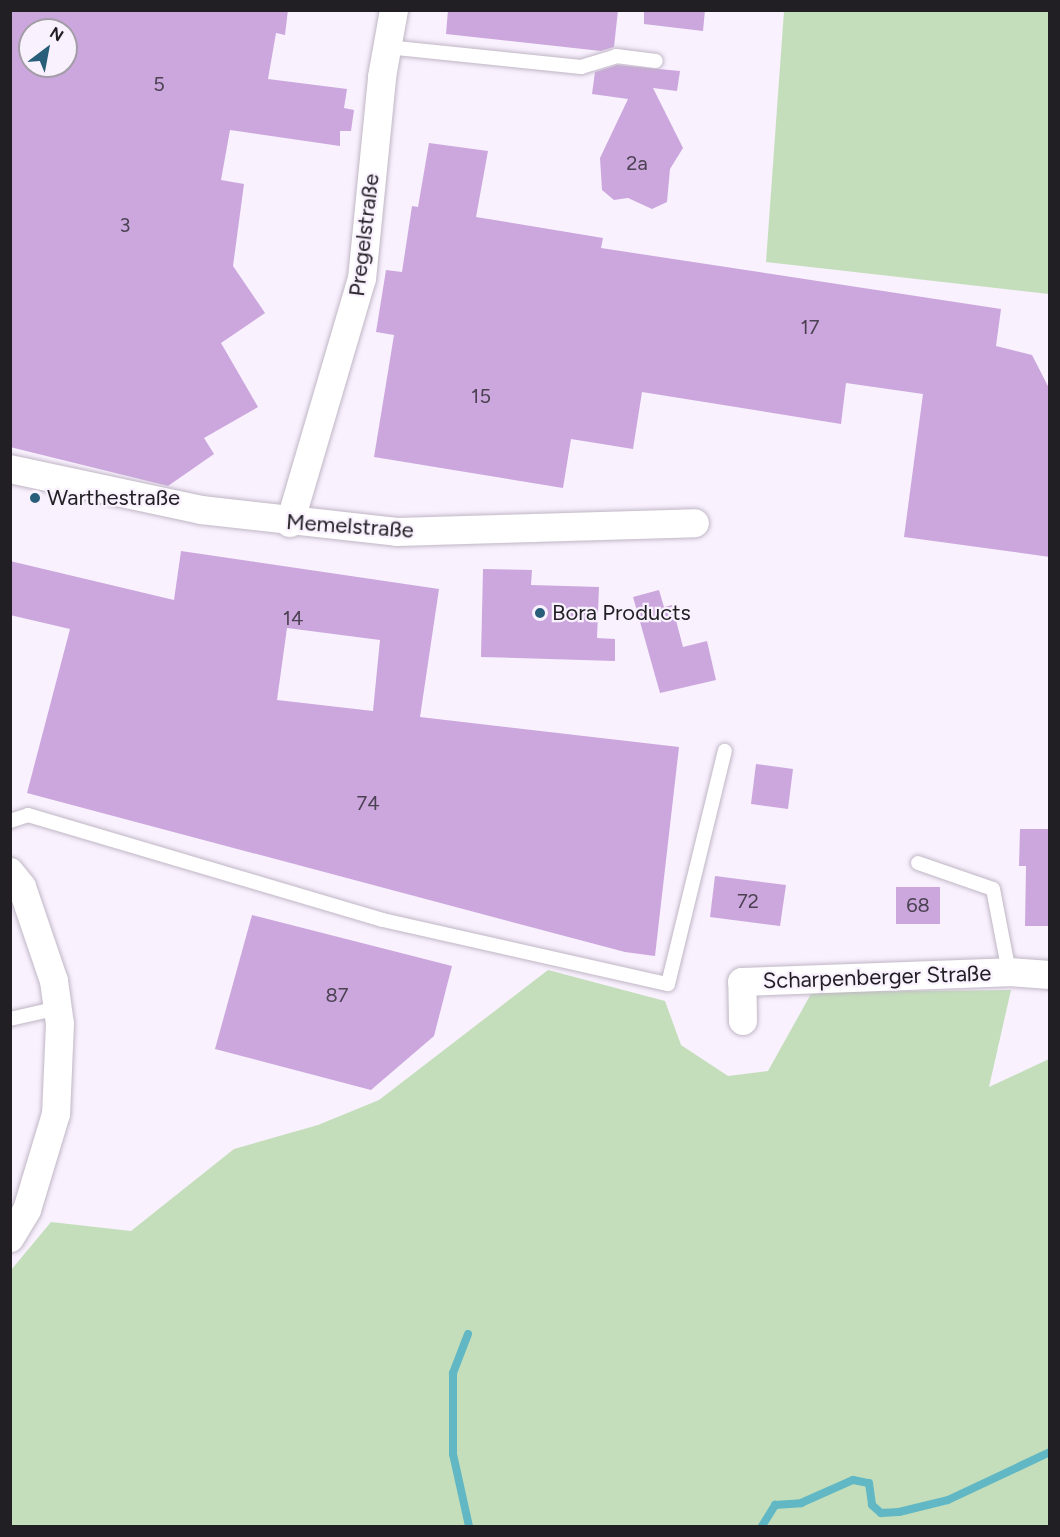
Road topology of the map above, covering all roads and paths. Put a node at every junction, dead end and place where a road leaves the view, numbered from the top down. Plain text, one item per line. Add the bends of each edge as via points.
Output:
1 (394, 10) edge
2 (387, 47) junction
3 (656, 61) dead end
4 (10, 469) edge
5 (290, 523) junction
6 (695, 524) dead end
7 (725, 751) dead end
8 (10, 821) edge
9 (918, 863) dead end
10 (10, 872) edge
11 (1009, 972) junction
12 (1050, 975) edge
13 (58, 1008) junction
14 (10, 1019) edge
15 (742, 1021) dead end
16 (10, 1238) edge

1 - 2 street, Pregelstraße
2 - 3 lane via 581,68 616,56
2 - 5 street, Pregelstraße via 362,279
4 - 5 street, Memelstraße via 166,503
5 - 6 street, Memelstraße via 397,532
7 - 8 lane via 668,984 384,920 28,814
9 - 11 lane via 993,889
10 - 13 street via 22,887 37,929 54,981
11 - 12 street, Scharpenberger Straße
11 - 15 street, Scharpenberger Straße via 742,982
13 - 14 lane
13 - 16 street via 56,1114 27,1210

